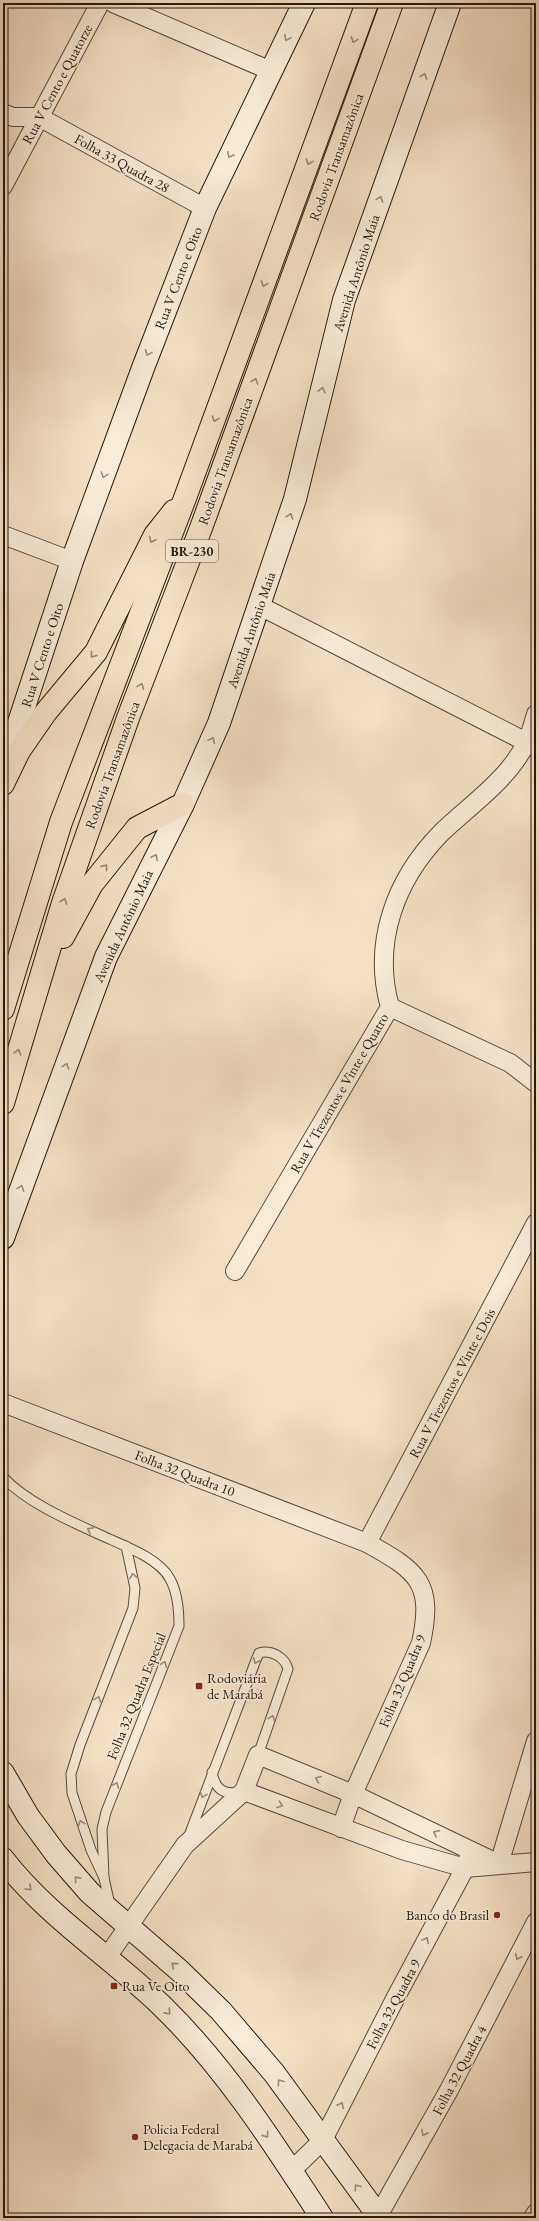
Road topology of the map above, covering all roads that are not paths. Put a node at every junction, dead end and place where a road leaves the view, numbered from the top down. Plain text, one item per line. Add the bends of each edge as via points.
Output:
1 (100, 3) edge
2 (113, 3) edge
3 (304, 3) edge
4 (367, 3) edge
5 (392, 3) edge
6 (450, 3) edge
7 (271, 71) junction
8 (3, 113) edge
9 (39, 117) junction
10 (3, 186) edge
11 (205, 208) junction
12 (185, 498) junction
13 (3, 535) edge
14 (72, 562) junction
15 (260, 606) junction
16 (536, 714) edge
17 (531, 745) edge
18 (3, 771) edge
19 (3, 784) edge
20 (183, 804) junction
21 (34, 1000) junction
22 (390, 1007) junction
23 (3, 1009) edge
24 (536, 1083) edge
25 (3, 1103) edge
26 (536, 1224) edge
27 (3, 1238) edge
28 (236, 1271) dead end
29 (3, 1403) edge
30 (3, 1477) edge
31 (367, 1543) junction
32 (126, 1546) junction
33 (536, 1741) edge
34 (258, 1755) junction
35 (212, 1772) junction
36 (3, 1773) edge
37 (244, 1791) junction
38 (353, 1794) junction
39 (341, 1828) junction
40 (185, 1845) junction
41 (471, 1851) junction
42 (536, 1853) edge
43 (3, 1859) edge
44 (528, 1862) edge
45 (499, 1864) junction
46 (465, 1868) junction
47 (104, 1878) junction
48 (112, 1912) junction
49 (536, 1922) edge
50 (129, 1928) junction
51 (107, 1957) junction
52 (323, 2140) junction
53 (291, 2171) junction
54 (536, 2213) edge
55 (379, 2217) edge
56 (322, 2218) edge
57 (533, 2218) edge

1 - 9 street, Rua V Cento e Quatorze
2 - 7 street
3 -> 7 main road, Rua V Cento e Oito
4 -> 12 highway, Rodovia Transamazônica / BR-230
21 -> 5 highway, Rodovia Transamazônica / BR-230 via 63,903 128,718 204,521
15 -> 6 main road, Avenida Antônio Maia via 295,499 344,300
7 -> 11 main road, Rua V Cento e Oito
8 - 9 street via 13,117
9 - 10 street, Rua V Cento e Quatorze
9 - 11 street, Folha 33 Quadra 28
11 -> 14 main road, Rua V Cento e Oito
12 -> 19 highway via 155,535 96,652 46,712 19,751
12 - 23 highway, Rodovia Transamazônica / BR-230 via 61,822
13 - 14 street
14 - 18 main road, Rua V Cento e Oito
15 - 17 street
20 -> 15 main road, Avenida Antônio Maia via 219,723
16 - 17 street, Rua V Trezentos e Vinte e Quatro
17 - 22 street, Rua V Trezentos e Vinte e Quatro via 477,802 442,833 416,863 400,888 389,922 384,953 383,974
21 -> 20 highway via 65,933 92,884 137,828
27 -> 20 main road, Avenida Antônio Maia via 106,957
25 -> 21 highway, Rodovia Transamazônica / BR-230
22 - 24 street via 510,1063
22 - 28 street, Rua V Trezentos e Vinte e Quatro
26 - 31 street, Rua V Trezentos e Vinte e Dois
29 - 31 street, Folha 32 Quadra 10
32 -> 30 lane, Folha 32 Quadra Especial via 29,1498 12,1487
31 - 38 street, Folha 32 Quadra 9 via 398,1560 413,1573 422,1587 426,1601 426,1618 421,1643
47 -> 32 lane, Folha 32 Quadra Especial via 80,1819 72,1793 71,1774 133,1608 135,1588
47 -> 32 lane, Folha 32 Quadra Especial via 102,1829 106,1812 179,1626 179,1610 170,1578 160,1566
33 - 45 street
34 -> 35 lane via 288,1669 286,1662 270,1652 259,1653
34 - 37 street
38 -> 34 street
35 - 37 lane via 214,1784 220,1790 230,1794
35 -> 40 lane
48 -> 36 main road via 90,1893 56,1854 28,1816
37 -> 39 street
37 - 40 street
38 - 39 street, Folha 32 Quadra 9
41 -> 38 street
39 - 46 street via 402,1850
40 - 50 street
41 - 45 street
41 - 46 street, Folha 32 Quadra 9
42 - 44 street
43 -> 51 main road via 56,1916
44 - 45 street
45 - 46 street
52 -> 46 street, Folha 32 Quadra 9
47 - 48 lane, Folha 32 Quadra Especial
48 - 50 main road
49 -> 55 street, Folha 32 Quadra 4 via 449,2090
50 - 51 street
52 -> 50 main road via 274,2073 221,2011 180,1971
51 -> 53 main road via 162,2006 199,2047 240,2098
52 - 53 street, Folha 32 Quadra 9
55 -> 52 main road
53 - 56 main road
54 - 57 street

